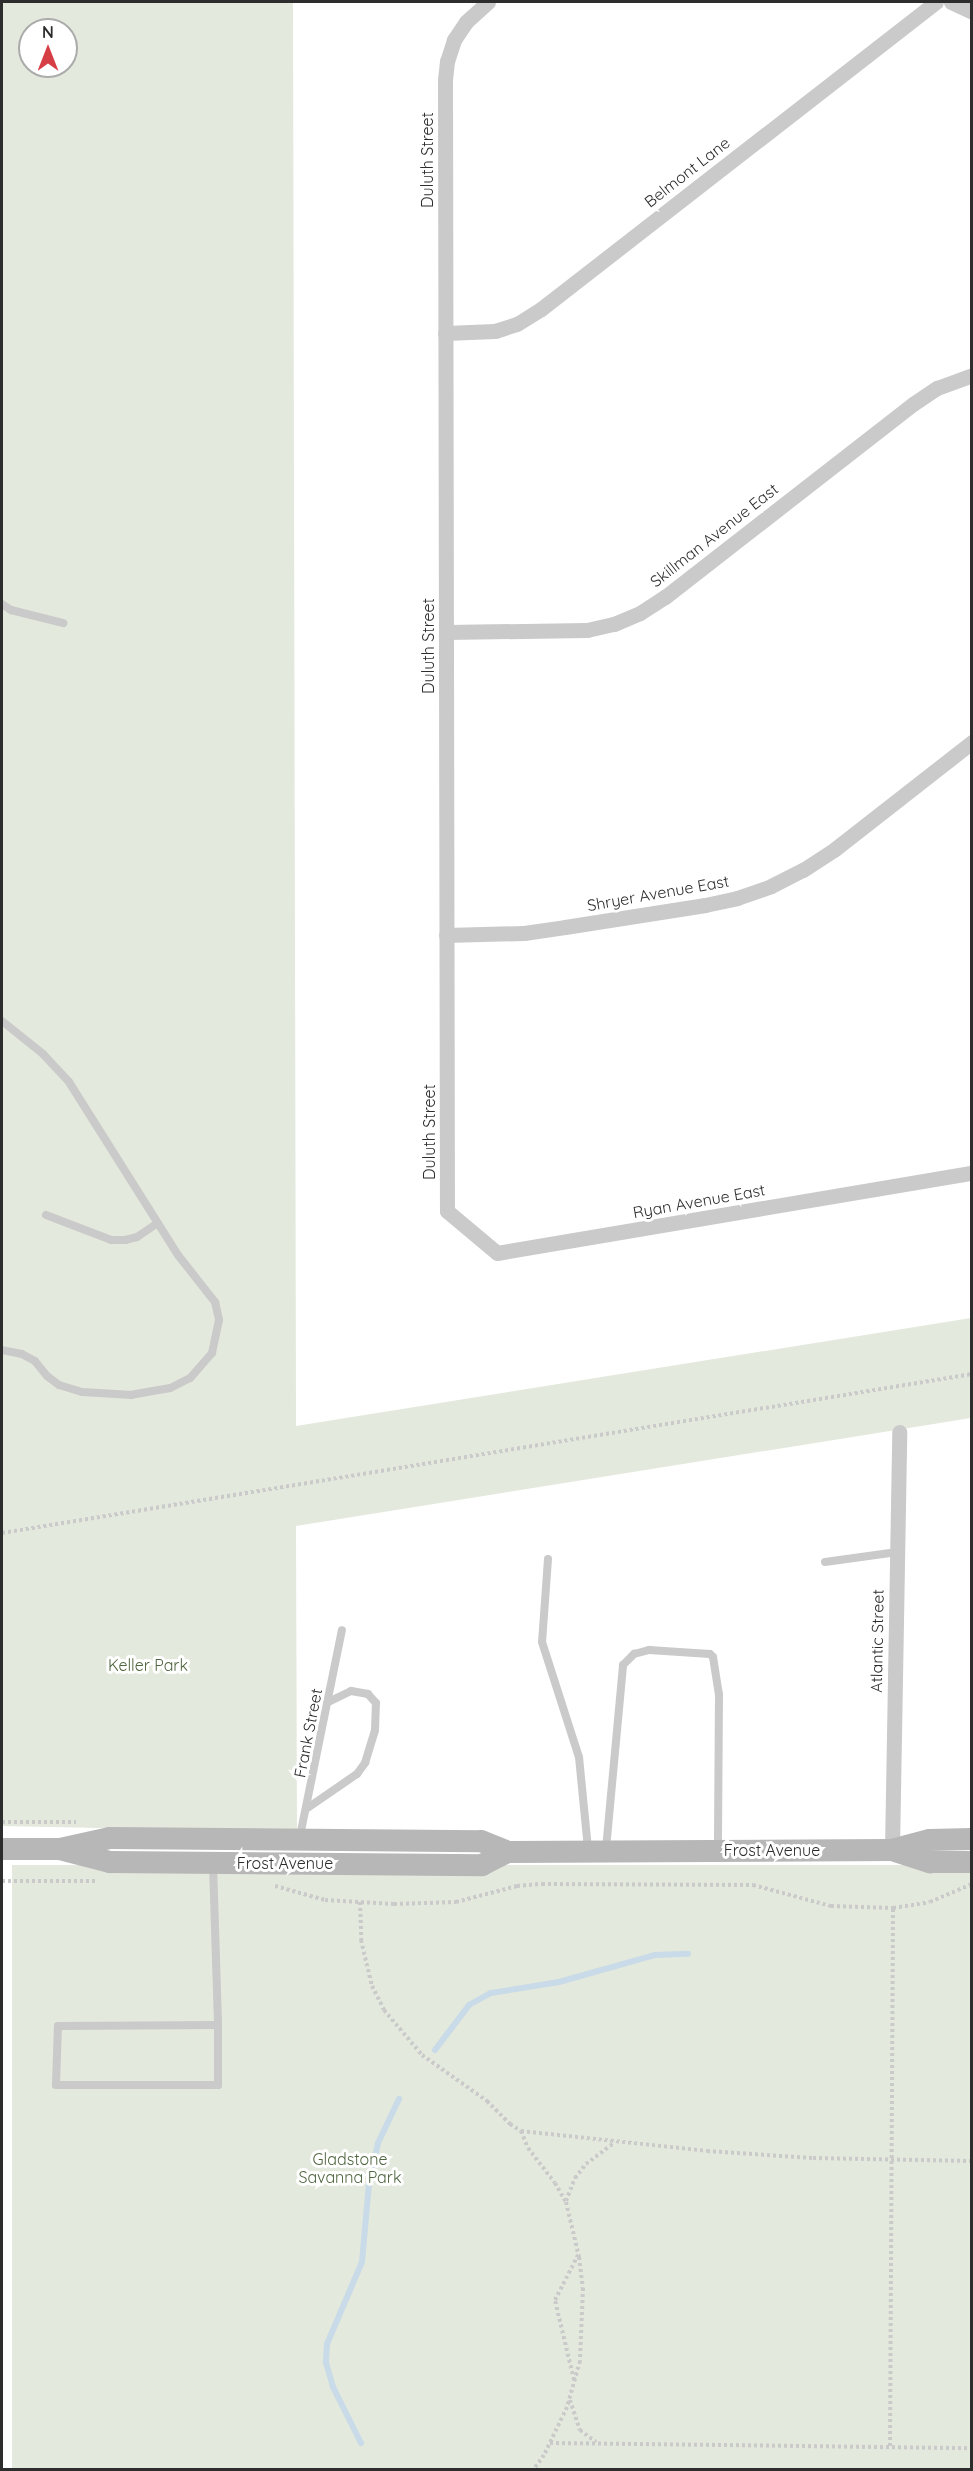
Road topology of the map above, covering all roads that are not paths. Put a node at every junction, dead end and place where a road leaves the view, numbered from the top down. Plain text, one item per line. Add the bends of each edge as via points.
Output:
1 (488, 2) edge
2 (936, 2) edge
3 (951, 2) edge
4 (972, 12) edge
5 (445, 333) junction
6 (972, 375) edge
7 (2, 604) edge
8 (63, 623) dead end
9 (446, 632) junction
10 (972, 742) edge
11 (446, 934) junction
12 (2, 1021) edge
13 (972, 1173) edge
14 (447, 1211) joint
15 (46, 1215) dead end
16 (158, 1223) junction
17 (2, 1350) edge
18 (899, 1432) dead end
19 (897, 1552) junction
20 (548, 1559) dead end
21 (825, 1562) dead end
22 (342, 1630) dead end
23 (328, 1701) junction
24 (306, 1809) junction
25 (972, 1839) edge
26 (299, 1840) junction
27 (2, 1849) edge
28 (60, 1849) junction
29 (597, 1850) junction
30 (718, 1850) junction
31 (892, 1850) junction
32 (508, 1852) junction
33 (972, 1862) edge
34 (213, 1863) junction
35 (218, 2025) junction

1 - 5 street, Duluth Street via 466,22 447,61
2 - 5 street, Belmont Lane via 542,309 495,331
3 - 4 street
5 - 9 street, Duluth Street
6 - 9 street, Skillman Avenue East via 937,388 913,404 640,613 587,630
7 - 8 lane
9 - 11 street, Duluth Street
10 - 11 street, Shryer Avenue East via 835,849 771,886 705,905 565,927 524,933
11 - 14 street, Duluth Street
12 - 16 lane via 43,1054 69,1082
13 - 14 street, Ryan Avenue East via 497,1253
15 - 16 lane via 111,1240 137,1236
16 - 17 lane via 191,1274 215,1302 219,1320 212,1353 190,1378 170,1388 132,1395 82,1392 59,1385 22,1354
18 - 19 street, Atlantic Street
19 - 21 lane
19 - 31 street, Atlantic Street
20 - 29 lane via 542,1642 579,1757
22 - 23 lane, Frank Street
23 - 24 lane, Frank Street
23 - 24 lane via 351,1691 368,1694 376,1703 373,1740 357,1774
24 - 26 lane, Frank Street
25 - 31 street, Frost Avenue via 930,1840
26 - 28 street, Frost Avenue via 110,1838
26 - 32 street, Frost Avenue via 481,1841
27 - 28 street, Frost Avenue
28 - 34 street, Frost Avenue via 110,1862
29 - 30 street, Frost Avenue
29 - 30 lane via 623,1665 634,1654 649,1650 713,1657 719,1694
29 - 32 street, Frost Avenue
30 - 31 street, Frost Avenue
31 - 33 street, Frost Avenue via 930,1862
32 - 34 street, Frost Avenue via 482,1865
34 - 35 lane
35 - 35 lane via 218,2085 57,2085 58,2026

